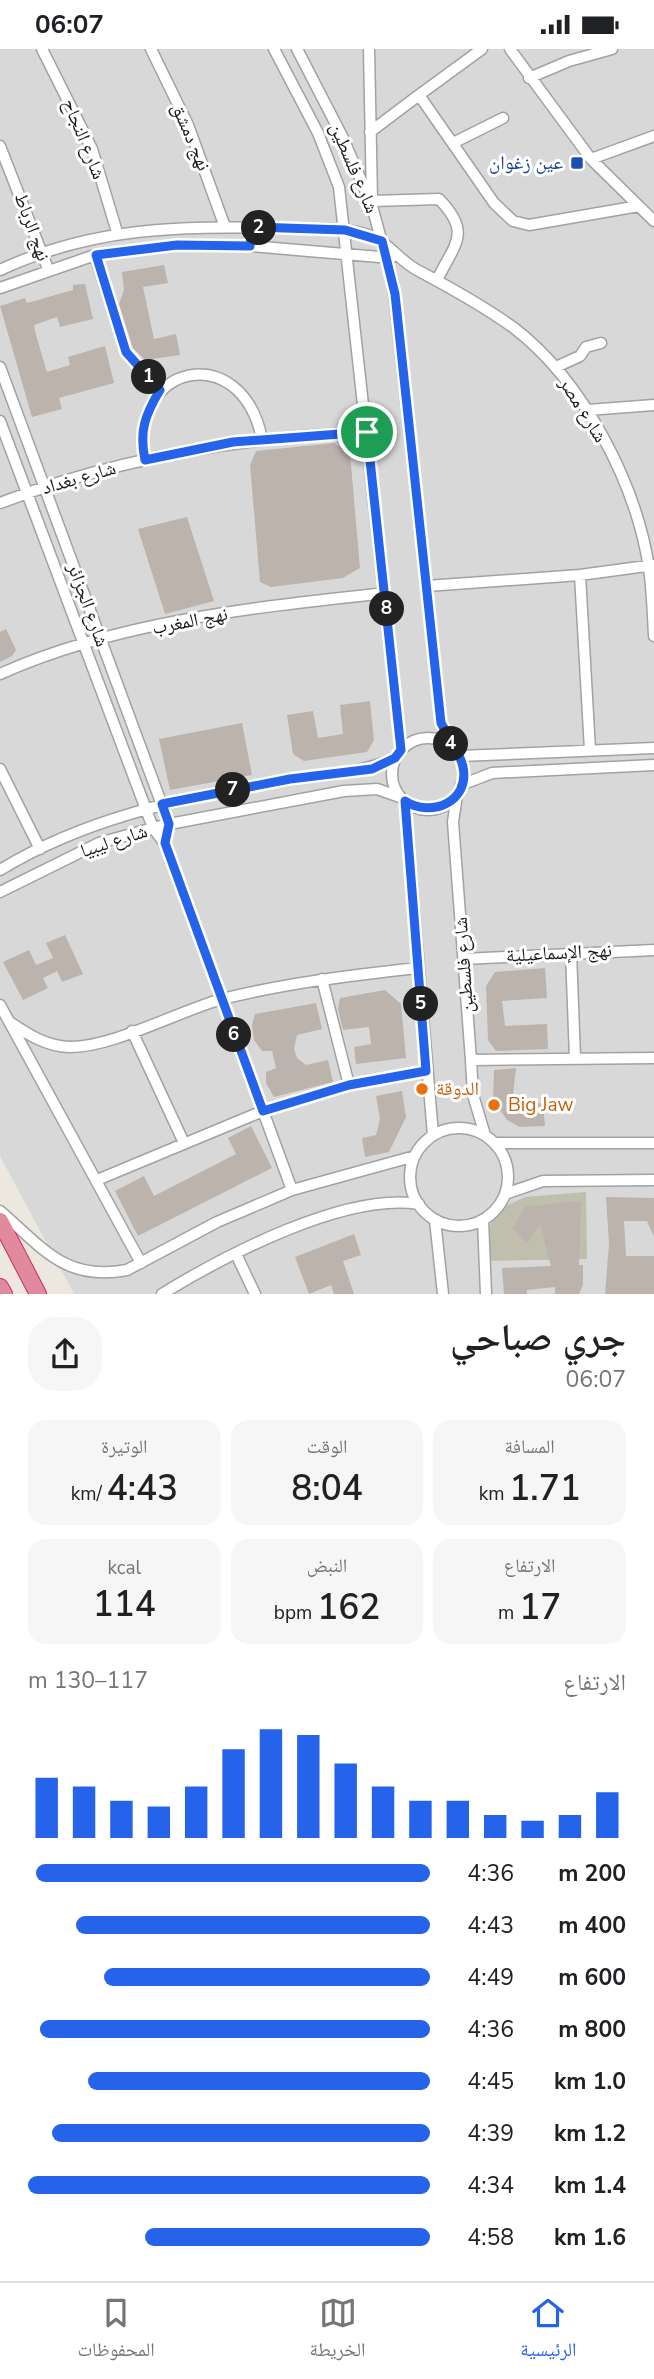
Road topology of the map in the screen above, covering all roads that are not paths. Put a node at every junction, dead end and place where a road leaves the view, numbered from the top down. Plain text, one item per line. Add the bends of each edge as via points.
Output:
1 (42, 49) edge
2 (151, 49) edge
3 (274, 49) edge
4 (297, 49) edge
5 (369, 49) edge
6 (482, 49) edge
7 (510, 49) edge
8 (612, 49) edge
9 (529, 78) junction
10 (419, 95) junction
11 (503, 118) dead end
12 (370, 132) junction
13 (654, 136) edge
14 (453, 143) junction
15 (0, 146) edge
16 (591, 159) junction
17 (372, 203) junction
18 (639, 207) junction
19 (654, 221) edge
20 (225, 227) junction
21 (252, 227) junction
22 (345, 230) junction
23 (117, 232) junction
24 (382, 241) junction
25 (250, 246) junction
26 (41, 250) junction
27 (347, 253) junction
28 (96, 255) junction
29 (386, 257) junction
30 (400, 260) junction
31 (48, 269) junction
32 (0, 270) edge
33 (437, 280) junction
34 (0, 288) edge
35 (601, 343) dead end
36 (0, 367) edge
37 (556, 367) junction
38 (160, 390) junction
39 (654, 405) edge
40 (588, 410) junction
41 (0, 421) edge
42 (367, 432) junction
43 (262, 439) junction
44 (145, 460) junction
45 (44, 488) junction
46 (27, 493) junction
47 (0, 503) edge
48 (652, 566) edge
49 (580, 575) junction
50 (427, 586) junction
51 (385, 593) junction
52 (654, 636) edge
53 (100, 638) junction
54 (84, 643) junction
55 (0, 674) edge
56 (654, 748) edge
57 (590, 750) junction
58 (456, 753) junction
59 (398, 754) junction
60 (654, 765) edge
61 (0, 769) edge
62 (459, 790) junction
63 (402, 799) junction
64 (162, 804) junction
65 (145, 807) junction
66 (169, 824) junction
67 (153, 828) junction
68 (165, 843) junction
69 (40, 849) junction
70 (0, 870) edge
71 (0, 892) edge
72 (654, 950) edge
73 (571, 952) junction
74 (464, 958) junction
75 (418, 968) junction
76 (322, 979) junction
77 (220, 1000) junction
78 (0, 1005) edge
79 (10, 1023) junction
80 (132, 1031) junction
81 (575, 1058) junction
82 (654, 1058) edge
83 (471, 1060) junction
84 (426, 1071) junction
85 (349, 1085) junction
86 (263, 1111) junction
87 (433, 1135) junction
88 (485, 1135) junction
89 (184, 1143) junction
90 (494, 1143) junction
91 (654, 1143) edge
92 (415, 1156) junction
93 (96, 1180) junction
94 (654, 1180) edge
95 (292, 1190) junction
96 (505, 1194) junction
97 (419, 1204) junction
98 (0, 1211) edge
99 (435, 1220) junction
100 (483, 1220) junction
101 (0, 1221) edge
102 (236, 1254) junction
103 (141, 1263) junction
104 (0, 1287) edge
105 (4, 1294) edge
106 (38, 1294) edge
107 (162, 1294) edge
108 (255, 1294) edge
109 (443, 1294) edge
110 (486, 1294) edge

1 - 23 street, شارع النجاح via 92,149
2 - 20 street, نهج دمشق via 188,125
3 - 22 street, شارع فلسطين via 330,159
4 - 17 street, شارع فلسطين
5 - 12 street
6 - 10 street
7 - 9 street
8 - 9 street
9 - 16 street
10 - 12 street
10 - 14 street
11 - 14 street
12 - 17 street
13 - 16 street
14 - 18 street via 498,208 513,221 529,225
15 - 26 street, نهج الرباط
16 - 18 street
17 - 24 street, شارع فلسطين
17 - 33 street via 439,199 456,217 457,239
18 - 19 street
20 - 21 street
20 - 23 street
21 - 22 street
21 - 25 street
22 - 24 street
22 - 27 street, شارع فلسطين
23 - 26 street
24 - 29 street, شارع فلسطين
24 - 30 street, شارع مصر
25 - 27 street, شارع مصر
25 - 28 street, شارع مصر via 177,245
26 - 31 street, نهج الرباط
26 - 32 street
27 - 29 street, شارع مصر
27 - 42 street, شارع فلسطين
28 - 31 street, شارع مصر
28 - 38 street via 126,352
29 - 30 street, شارع مصر
29 - 50 street, شارع فلسطين via 395,294
30 - 33 street, شارع مصر
31 - 34 street, شارع مصر
33 - 37 street, شارع مصر via 516,330
35 - 37 street via 586,347 580,356
36 - 45 street, شارع الجزائر
37 - 40 street, شارع مصر
38 - 43 street via 189,376 223,378 247,398
38 - 44 street via 143,420
39 - 40 street
40 - 48 street, شارع مصر via 627,491
41 - 46 street, شارع الجزائر
42 - 43 street, شارع بغداد
42 - 51 street, شارع فلسطين
43 - 44 street, شارع بغداد
44 - 45 street, شارع بغداد
45 - 46 street, شارع بغداد
45 - 53 street, شارع الجزائر
46 - 47 street, شارع بغداد
46 - 54 street, شارع الجزائر
48 - 49 street
48 - 52 street, شارع مصر
49 - 50 street
49 - 57 street
50 - 58 street, شارع فلسطين via 441,723
51 - 53 street, نهج المغرب via 247,609
51 - 59 street, شارع فلسطين
53 - 54 street, نهج المغرب
53 - 64 street, شارع الجزائر
54 - 55 street, نهج المغرب
54 - 65 street, شارع الجزائر
56 - 57 street
57 - 58 street
58 - 59 street via 433,738 421,738
58 - 62 street via 463,766
59 - 63 street via 392,778
59 - 64 street, شارع ليبيا via 372,769 290,779
60 - 62 street via 492,773
61 - 69 street
62 - 63 street via 450,802 432,809 413,807
62 - 74 street, شارع فلسطين via 453,822
63 - 66 street, شارع ليبيا via 377,789 344,791
63 - 75 street
64 - 65 street, شارع ليبيا
64 - 66 street, شارع الجزائر
65 - 67 street, شارع الجزائر
65 - 69 street, شارع ليبيا
66 - 67 street, شارع ليبيا
66 - 68 street
67 - 68 street, شارع الجزائر
67 - 71 street, شارع ليبيا via 81,851
68 - 77 street, شارع الجزائر
69 - 70 street, شارع ليبيا
72 - 73 street, نهج الإسماعيلية
73 - 74 street, نهج الإسماعيلية
73 - 81 street
74 - 83 street, شارع فلسطين
75 - 76 street
75 - 84 street
76 - 77 street
76 - 85 street
77 - 80 street
77 - 86 street, شارع الجزائر
78 - 79 street
79 - 80 street via 51,1045 72,1047
79 - 93 street
80 - 89 street
81 - 82 street
81 - 83 street
83 - 88 street, شارع فلسطين via 473,1095
84 - 85 street
84 - 87 street
85 - 86 street
86 - 89 street
86 - 95 street, شارع الجزائر
87 - 88 street via 459,1128
87 - 92 street
88 - 90 street
89 - 93 street
90 - 91 street
90 - 96 street via 508,1170
92 - 95 street
92 - 97 street via 410,1183
93 - 103 street
94 - 96 street via 543,1181
95 - 103 street via 207,1227
96 - 100 street
97 - 99 street
97 - 102 street via 396,1201 318,1219
98 - 103 street via 35,1245 65,1265 103,1273
99 - 100 street via 454,1227
99 - 109 street
100 - 110 street
101 - 106 highway
102 - 107 street
102 - 108 street
104 - 105 highway

